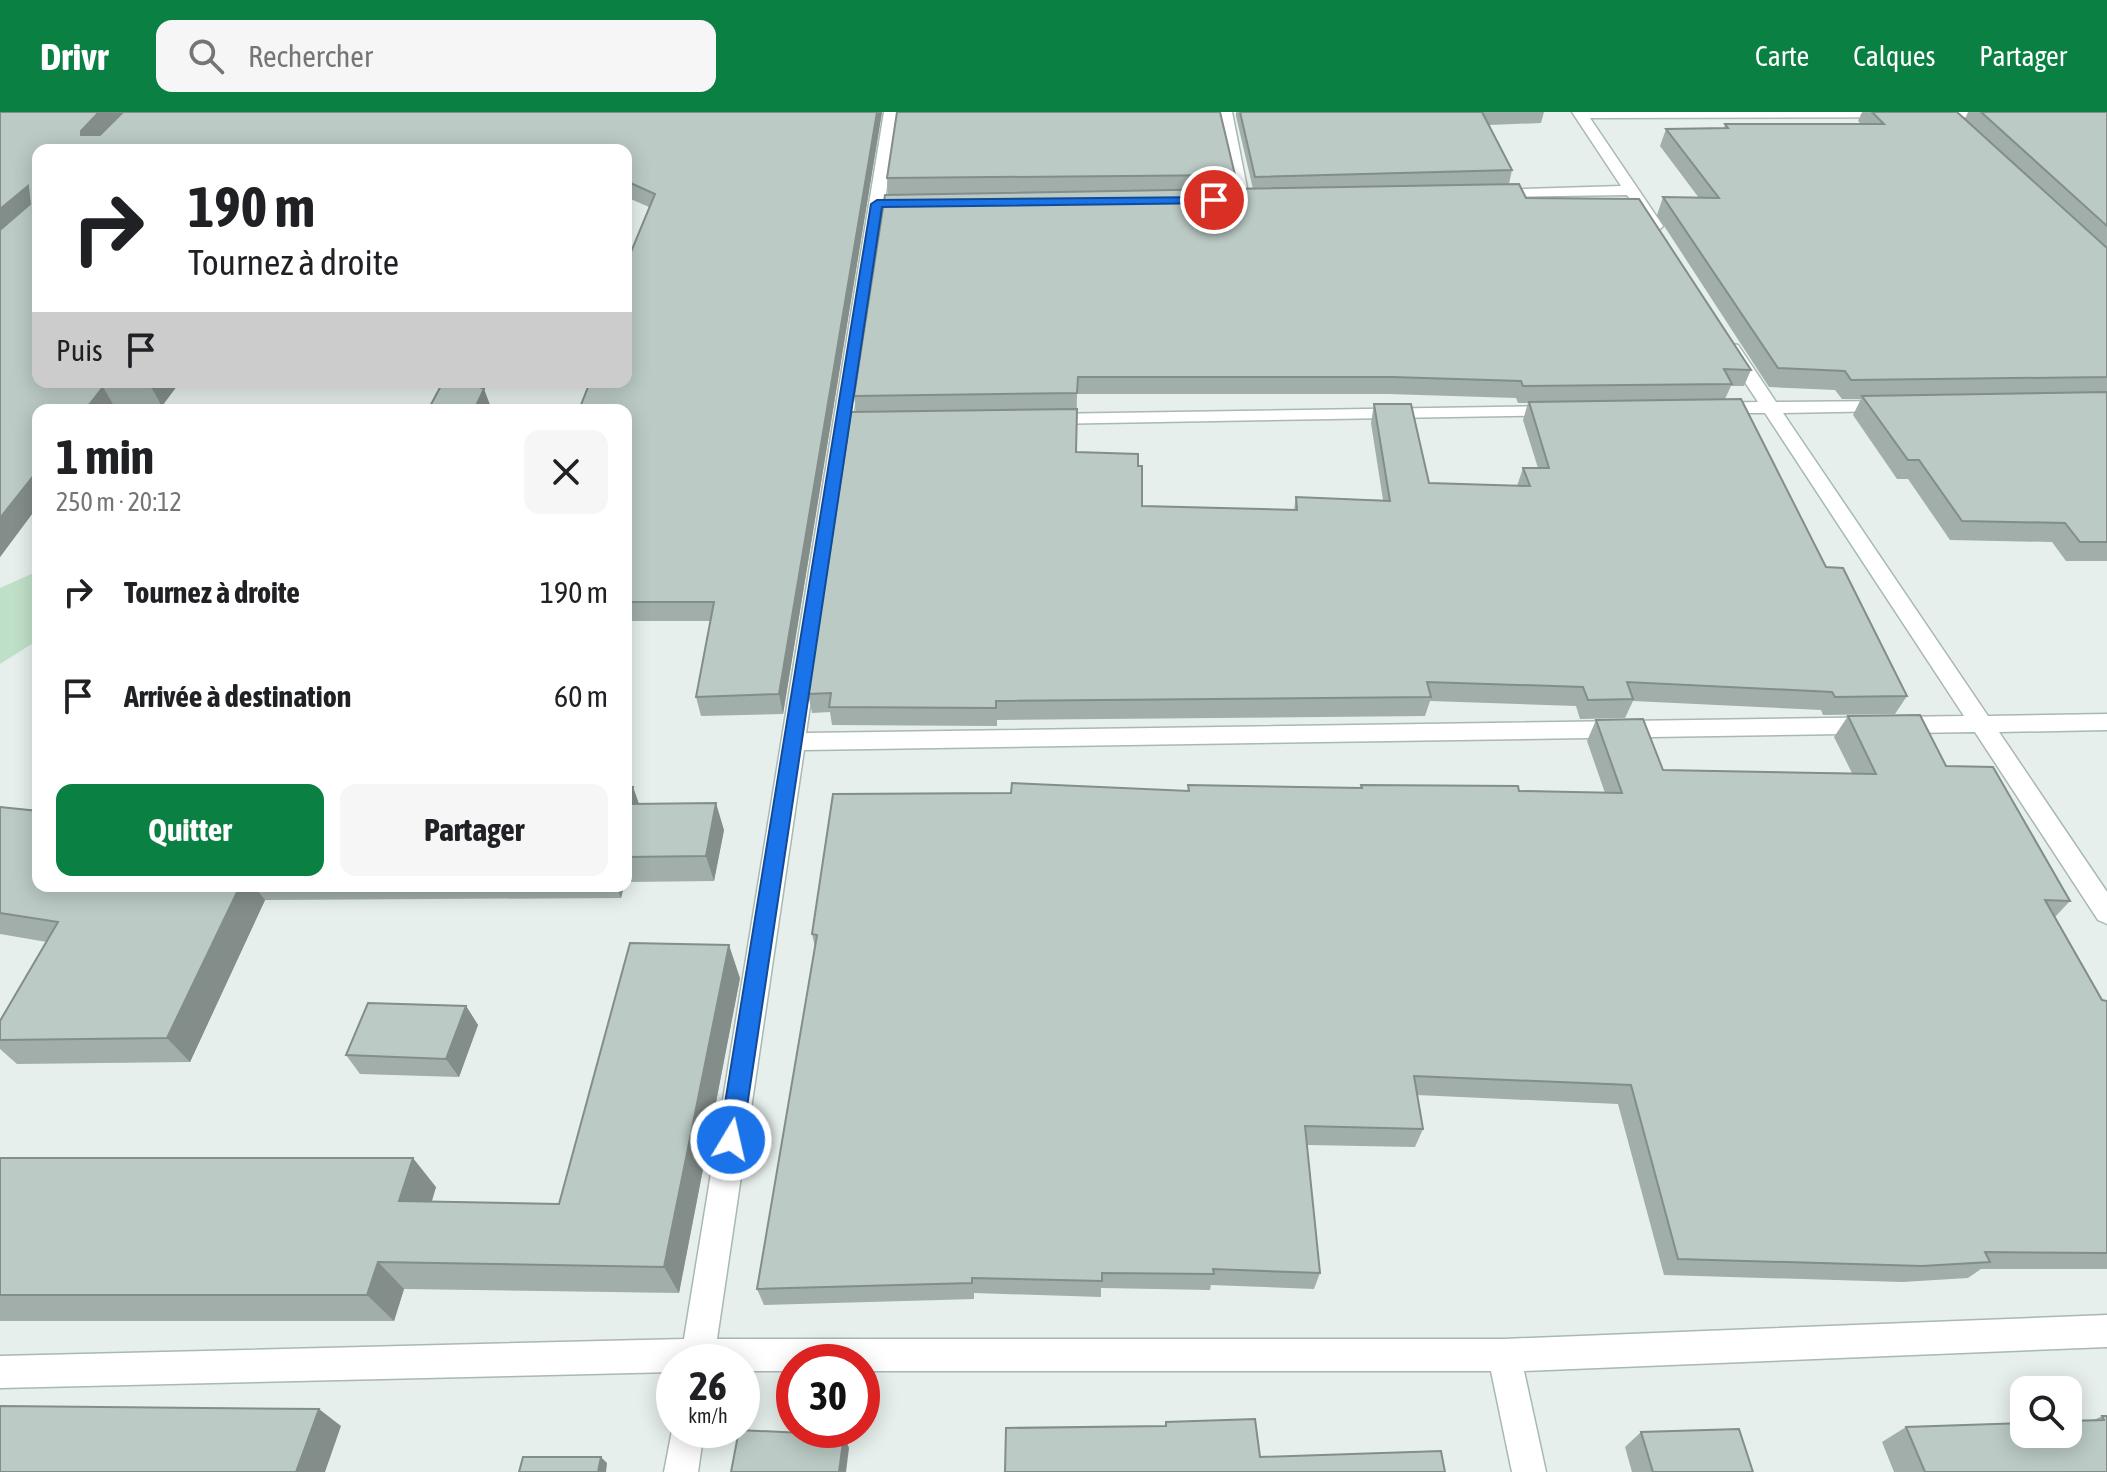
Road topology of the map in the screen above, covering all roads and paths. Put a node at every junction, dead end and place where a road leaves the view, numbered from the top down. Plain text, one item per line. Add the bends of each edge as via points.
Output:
1 (891, 112) edge
2 (1225, 112) edge
3 (1943, 112) edge
4 (1580, 113) edge
5 (2018, 114) edge
6 (1965, 134) edge
7 (1632, 190) junction
8 (1477, 194) edge
9 (1245, 200) edge
10 (1664, 241) edge
11 (1721, 331) edge
12 (1908, 405) edge
13 (1770, 407) junction
14 (1691, 408) edge
15 (1581, 410) edge
16 (1030, 419) edge
17 (904, 421) edge
18 (841, 422) junction
19 (1982, 722) junction
20 (2107, 722) edge
21 (791, 742) junction
22 (2107, 913) edge
23 (2107, 1331) edge
24 (700, 1344) edge
25 (1504, 1355) junction
26 (760, 1358) edge
27 (656, 1359) edge
28 (0, 1372) edge
29 (684, 1448) edge
30 (681, 1472) edge
31 (1529, 1472) edge

1 - 18 street via 884,204
2 - 9 street
3 - 4 street
3 - 5 street
3 - 6 street
4 - 7 street
7 - 8 street
7 - 10 street
11 - 13 street
12 - 13 street
13 - 14 street
13 - 19 street
15 - 16 street
17 - 18 street
18 - 21 street
19 - 20 street
19 - 21 street
19 - 22 street
21 - 24 street
23 - 25 street
25 - 26 street
25 - 31 street
27 - 28 street
29 - 30 street

